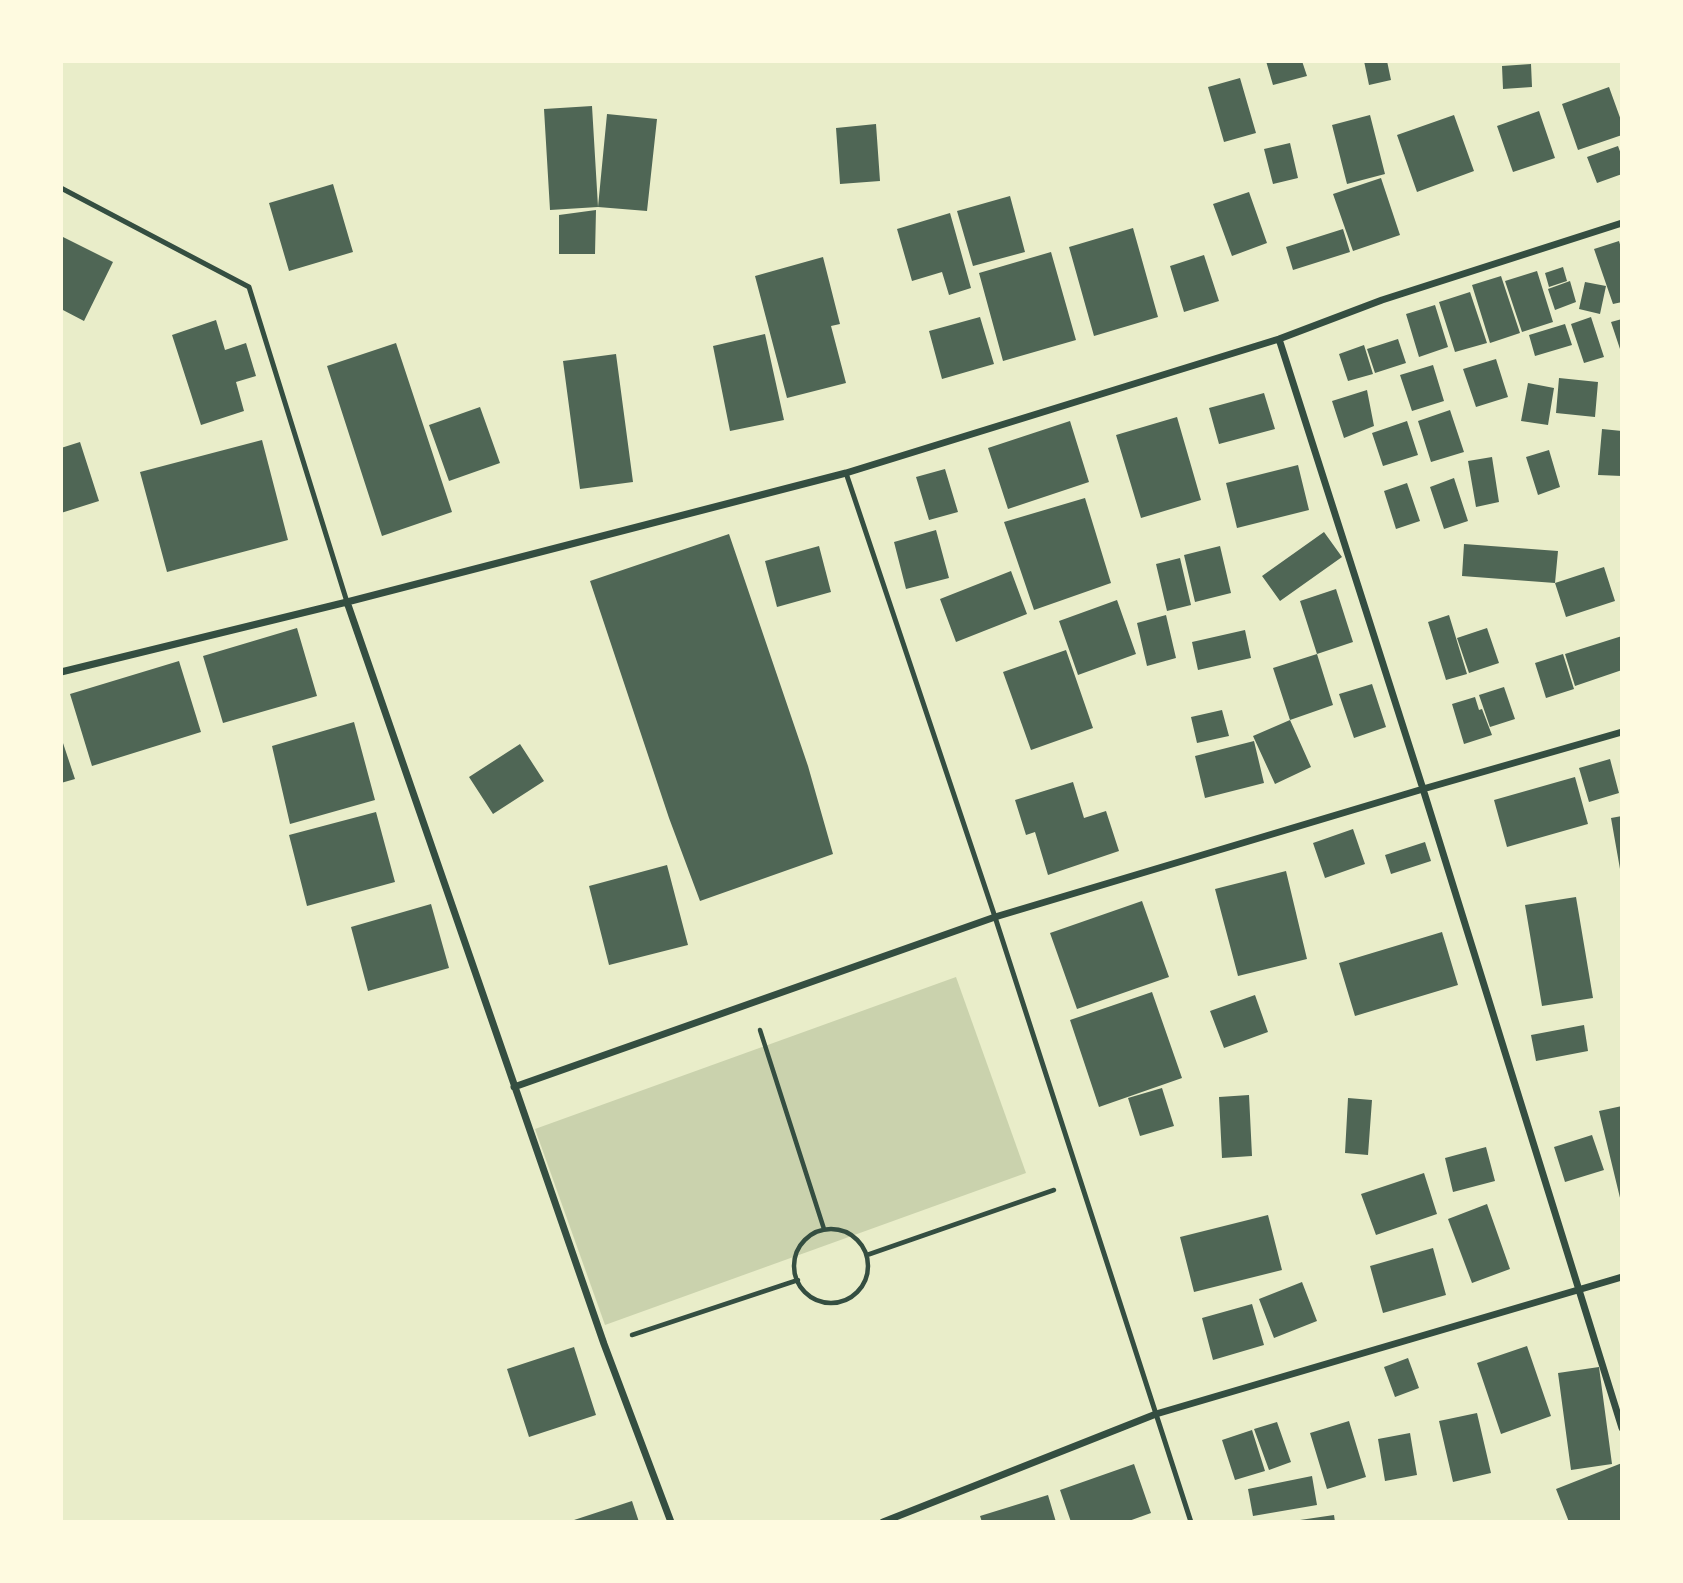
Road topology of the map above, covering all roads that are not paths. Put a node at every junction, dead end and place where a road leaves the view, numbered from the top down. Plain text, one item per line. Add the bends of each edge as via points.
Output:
1 (61, 188) edge
2 (1622, 223) edge
3 (1279, 339) junction
4 (846, 472) junction
5 (347, 602) junction
6 (61, 671) edge
7 (1622, 732) edge
8 (1423, 789) junction
9 (995, 917) junction
10 (514, 1087) junction
11 (1622, 1277) edge
12 (1579, 1290) junction
13 (1156, 1414) junction
14 (1622, 1428) edge
15 (671, 1522) edge
16 (883, 1522) edge
17 (1191, 1522) edge

1 - 5 lane via 249,287
2 - 3 street via 1382,300
3 - 4 street
3 - 8 street
4 - 5 street
4 - 9 lane
5 - 6 street
5 - 10 street
7 - 8 street
8 - 9 street
8 - 12 street
9 - 10 street
9 - 13 lane
10 - 15 street
11 - 12 street
12 - 13 street
12 - 14 street
13 - 16 street
13 - 17 lane

